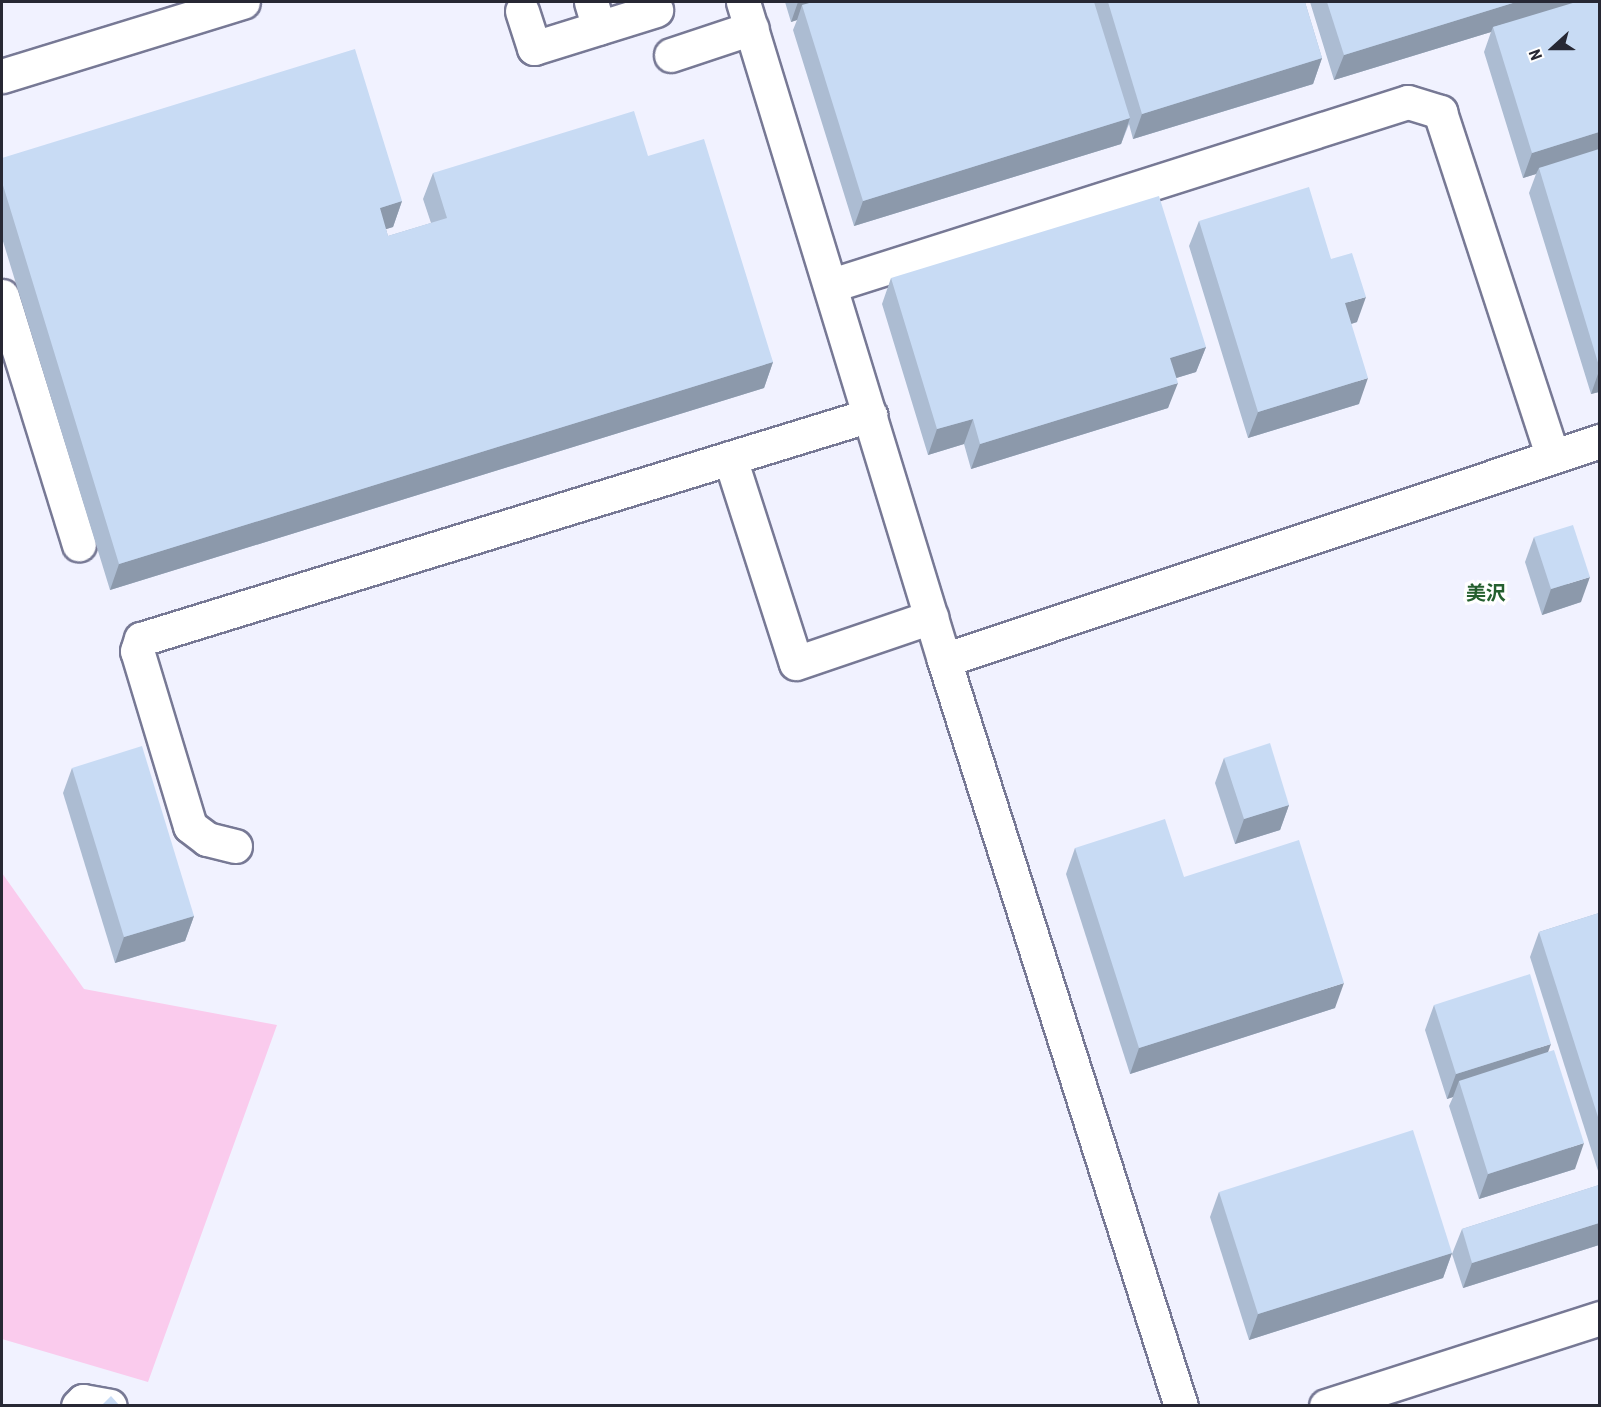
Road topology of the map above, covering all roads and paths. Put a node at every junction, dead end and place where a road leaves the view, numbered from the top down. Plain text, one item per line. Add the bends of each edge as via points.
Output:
1 (243, 2) edge
2 (522, 11) dead end
3 (595, 15) edge
4 (748, 15) edge
5 (2, 76) edge
6 (832, 285) junction
7 (2, 296) edge
8 (870, 415) junction
9 (1599, 441) edge
10 (1552, 454) junction
11 (730, 458) junction
12 (80, 544) dead end
13 (931, 617) junction
14 (944, 660) junction
15 (235, 846) dead end
16 (1599, 1318) edge
17 (78, 1406) edge
18 (110, 1406) edge
19 (1181, 1406) edge
20 (1326, 1406) edge

1 - 5 street
2 - 3 street via 534,48
3 - 4 street via 667,45
4 - 6 street
6 - 8 street
6 - 10 street via 1408,102 1440,112
7 - 12 street
8 - 11 street
8 - 13 street
9 - 10 street
10 - 14 street
11 - 13 street via 796,663
11 - 15 street via 141,639 137,651 190,826 207,839
13 - 14 street
14 - 19 street
16 - 20 street
17 - 18 street via 83,1401

